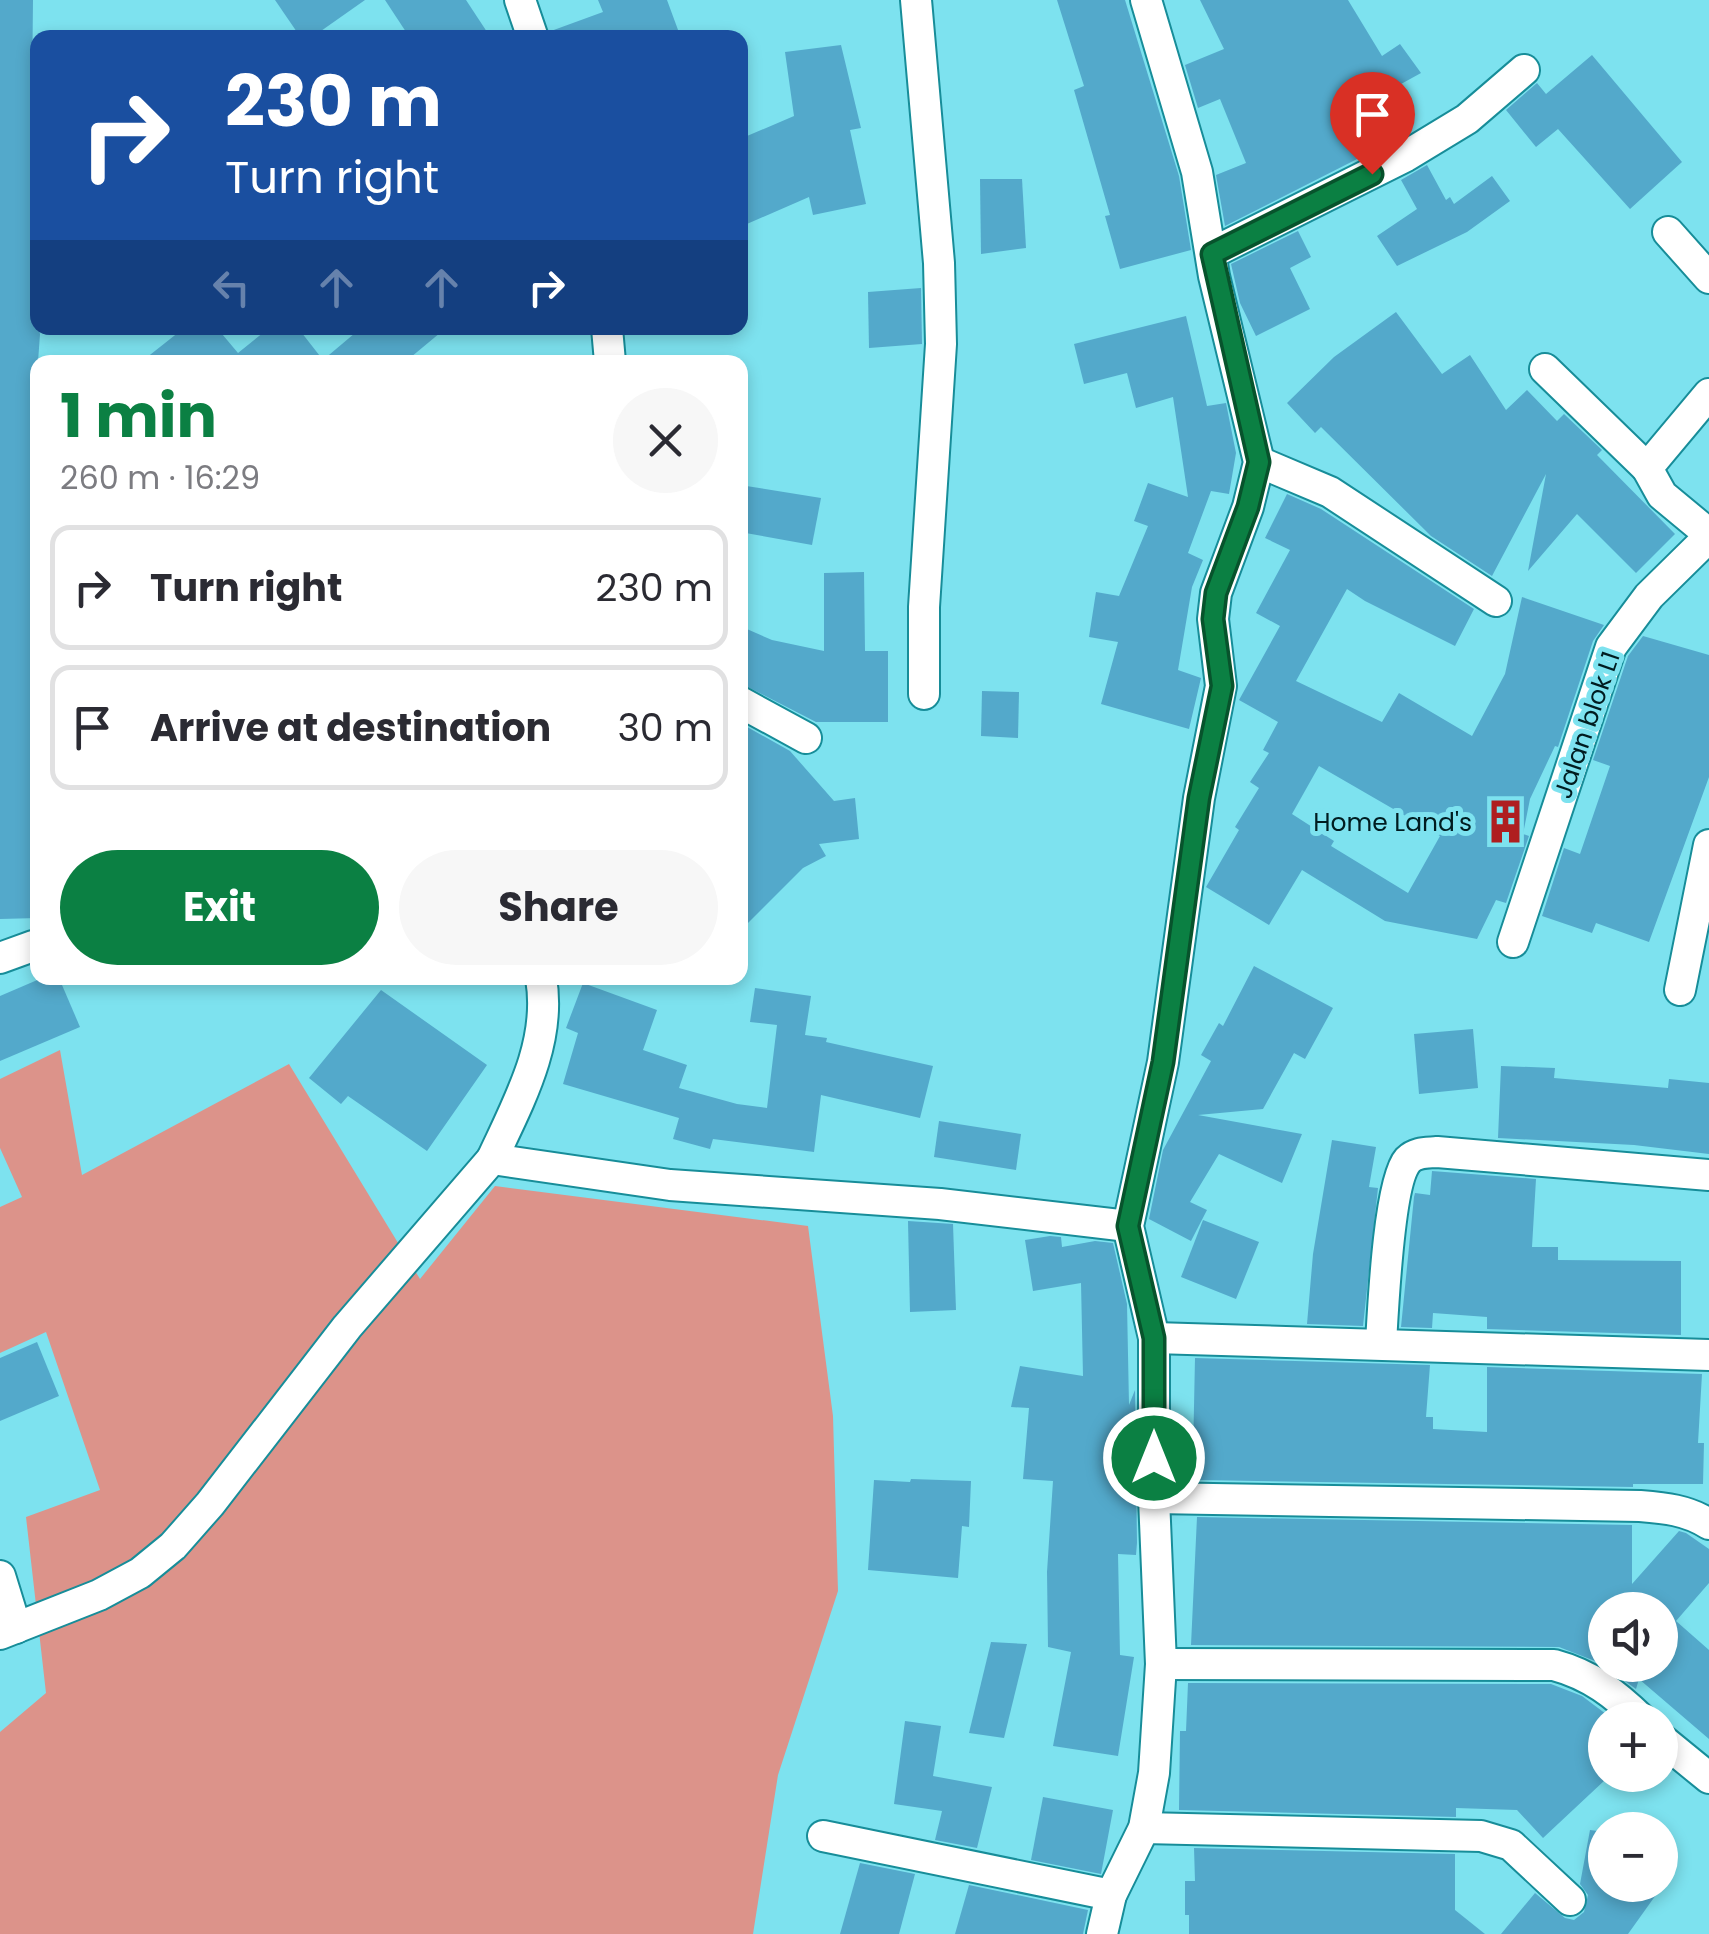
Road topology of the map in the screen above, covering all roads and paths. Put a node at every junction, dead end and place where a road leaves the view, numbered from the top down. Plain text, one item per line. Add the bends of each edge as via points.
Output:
1 (520, 0) edge
2 (916, 0) edge
3 (1146, 0) edge
4 (530, 30) edge
5 (1524, 70) dead end
6 (1668, 232) dead end
7 (1212, 254) junction
8 (1709, 278) edge
9 (1545, 369) dead end
10 (1709, 394) edge
11 (1259, 462) junction
12 (1648, 468) junction
13 (1709, 535) edge
14 (1496, 601) dead end
15 (924, 694) dead end
16 (748, 706) edge
17 (806, 738) dead end
18 (1709, 845) edge
19 (1513, 942) dead end
20 (30, 947) edge
21 (0, 958) edge
22 (542, 985) edge
23 (1680, 990) dead end
24 (492, 1159) junction
25 (1709, 1175) edge
26 (1128, 1226) junction
27 (1154, 1338) junction
28 (1380, 1343) junction
29 (1709, 1356) edge
30 (1154, 1498) junction
31 (1709, 1524) edge
32 (0, 1576) edge
33 (8, 1631) edge
34 (1161, 1664) junction
35 (1622, 1702) edge
36 (1678, 1753) edge
37 (1709, 1778) edge
38 (1144, 1828) junction
39 (823, 1836) dead end
40 (1111, 1894) junction
41 (1570, 1900) dead end
42 (1102, 1934) edge

1 - 4 street
2 - 15 street via 942,344
3 - 7 street via 1197,172
5 - 7 street via 1467,120
6 - 8 street
7 - 11 street
9 - 12 street
10 - 12 street
11 - 14 street via 1330,492
11 - 26 street via 1216,593 1222,686 1199,798 1163,1062
12 - 13 street via 1662,495
13 - 19 street, Jalan blok L1 via 1611,647
16 - 17 street
18 - 23 street
20 - 21 street
22 - 24 street via 546,1007 531,1076
24 - 26 street via 670,1185 905,1201
24 - 33 street via 347,1326 173,1546 99,1596
25 - 28 street via 1415,1154 1399,1179
26 - 27 street
27 - 28 street
27 - 30 street
28 - 29 street
30 - 31 street via 1640,1506 1673,1509
30 - 34 street
32 - 33 street
34 - 35 street via 1554,1665 1580,1672
34 - 38 street
36 - 37 street
38 - 40 street
38 - 41 street via 1481,1836 1510,1844
39 - 40 street
40 - 42 street

